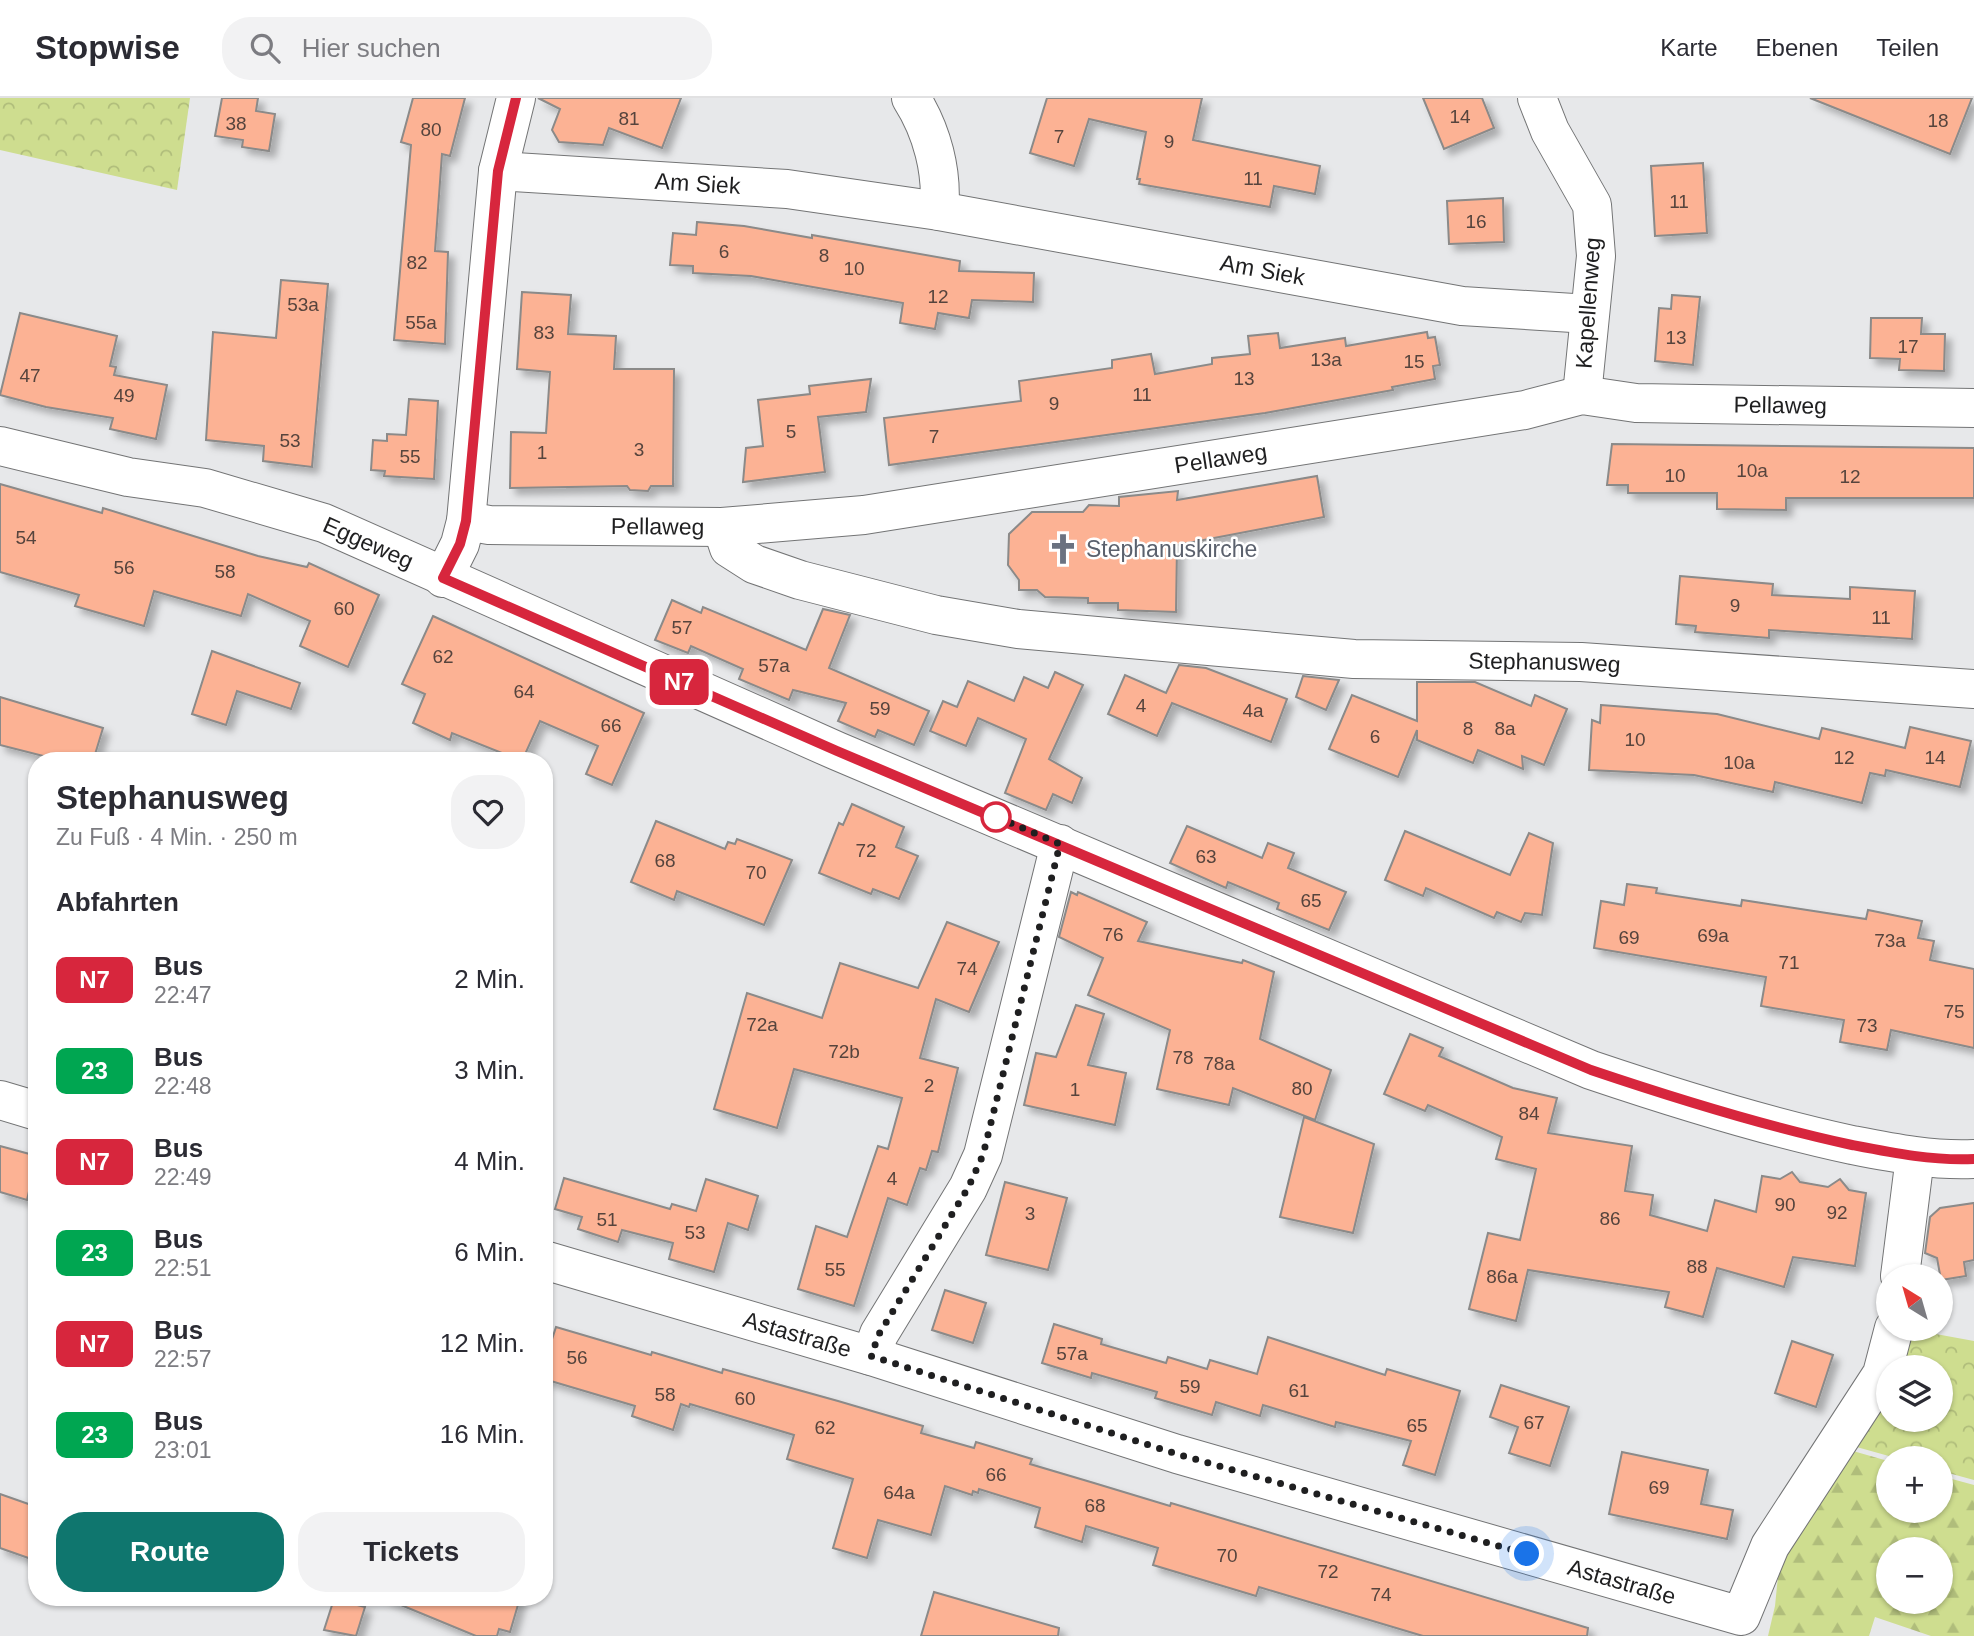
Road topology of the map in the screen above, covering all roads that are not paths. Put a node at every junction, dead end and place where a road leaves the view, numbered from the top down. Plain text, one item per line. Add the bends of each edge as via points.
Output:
1 (516, 98) edge
2 (911, 98) edge
3 (1536, 98) edge
4 (498, 171) junction
5 (939, 211) junction
6 (1589, 314) junction
7 (1582, 395) junction
8 (1974, 408) edge
9 (0, 446) edge
10 (466, 521) junction
11 (722, 527) junction
12 (443, 578) junction
13 (1974, 689) edge
14 (1060, 844) junction
15 (0, 1100) edge
16 (28, 1108) edge
17 (1915, 1157) junction
18 (1974, 1159) edge
19 (553, 1263) edge
20 (1902, 1264) edge
21 (1891, 1341) edge
22 (871, 1356) junction

1 - 4 street
2 - 5 street via 931,141 942,184
3 - 6 street, Kapellenweg via 1592,205 1596,257
4 - 5 street, Am Siek via 787,189
4 - 10 street
5 - 6 street, Am Siek via 1462,306
6 - 7 street, Kapellenweg
7 - 8 street, Pellaweg via 1636,403
7 - 11 street, Pellaweg via 1525,410 1194,465 864,515
9 - 12 street, Eggeweg via 128,477 205,488 306,516
10 - 11 street, Pellaweg via 489,526
10 - 12 street
11 - 13 street, Stephanusweg via 729,548 754,564 800,580 936,615 1018,629 1354,659 1581,662
12 - 14 street, Eggeweg
14 - 17 street, Eggeweg via 1591,1070 1699,1107
14 - 22 street via 983,1155 968,1188 879,1334
15 - 16 street
17 - 18 street, Eggeweg
17 - 20 street
19 - 22 street, Astastraße
21 - 22 street, Astastraße via 1882,1374 1770,1546 1741,1616 1177,1454

